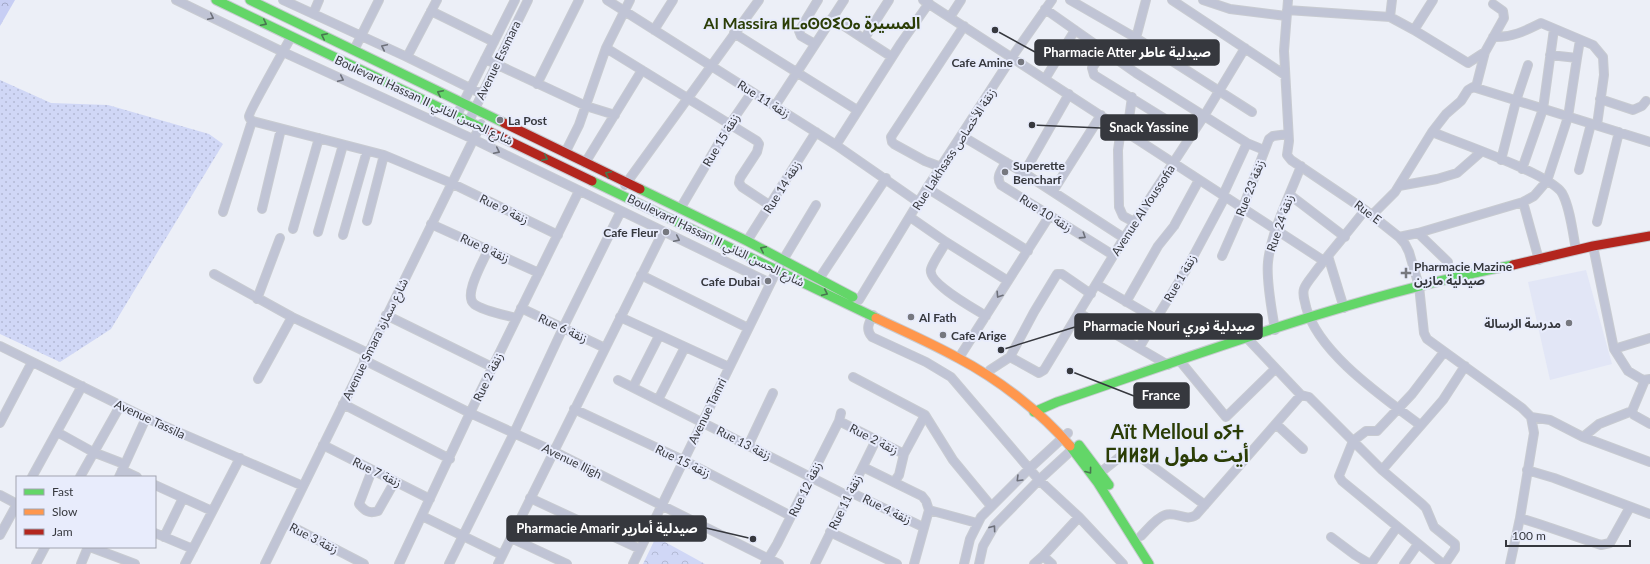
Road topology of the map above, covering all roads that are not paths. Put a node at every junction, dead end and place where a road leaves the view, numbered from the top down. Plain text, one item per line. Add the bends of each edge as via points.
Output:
1 (176, 0) edge
2 (216, 0) edge
3 (251, 0) edge
4 (283, 0) edge
5 (319, 0) edge
6 (379, 0) edge
7 (437, 0) edge
8 (515, 0) edge
9 (528, 0) edge
10 (579, 0) edge
11 (607, 0) edge
12 (630, 0) edge
13 (673, 0) edge
14 (758, 0) edge
15 (818, 0) edge
16 (844, 0) edge
17 (889, 0) edge
18 (961, 0) edge
19 (1052, 0) edge
20 (1070, 0) edge
21 (1146, 0) edge
22 (1172, 0) edge
23 (1203, 0) edge
24 (1288, 0) edge
25 (1392, 0) edge
26 (1433, 0) edge
27 (926, 2) edge
28 (1493, 4) dead end
29 (1045, 9) junction
30 (431, 11) junction
31 (624, 11) junction
32 (1286, 13) junction
33 (313, 14) junction
34 (950, 17) junction
35 (1390, 17) junction
36 (832, 18) junction
37 (964, 26) junction
38 (1554, 29) junction
39 (654, 30) junction
40 (1075, 30) junction
41 (1414, 30) junction
42 (734, 34) junction
43 (361, 36) junction
44 (291, 37) junction
45 (1493, 37) junction
46 (1136, 38) junction
47 (864, 39) junction
48 (1580, 40) junction
49 (494, 42) junction
50 (815, 44) junction
51 (606, 48) junction
52 (1245, 48) junction
53 (354, 50) junction
54 (1104, 51) junction
55 (283, 52) junction
56 (1485, 52) junction
57 (1550, 54) junction
58 (407, 57) junction
59 (892, 57) junction
60 (1012, 57) junction
61 (1577, 58) junction
62 (485, 59) junction
63 (496, 64) junction
64 (1528, 64) dead end
65 (711, 66) junction
66 (642, 70) junction
67 (796, 73) junction
68 (1285, 75) junction
69 (1045, 79) junction
70 (538, 84) junction
71 (1476, 88) junction
72 (470, 89) junction
73 (752, 92) junction
74 (1219, 92) junction
75 (482, 94) junction
76 (1069, 94) junction
77 (1132, 97) junction
78 (688, 98) junction
79 (1600, 100) junction
80 (1516, 101) junction
81 (1646, 101) dead end
82 (463, 104) junction
83 (586, 106) junction
84 (775, 106) junction
85 (474, 109) junction
86 (1543, 109) junction
87 (857, 110) junction
88 (1252, 112) dead end
89 (485, 114) junction
90 (457, 115) junction
91 (615, 115) junction
92 (1101, 115) junction
93 (1204, 116) junction
94 (1568, 117) junction
95 (252, 121) junction
96 (469, 121) junction
97 (730, 124) junction
98 (1594, 125) junction
99 (480, 126) junction
100 (281, 129) junction
101 (1124, 131) junction
102 (816, 132) junction
103 (1432, 132) junction
104 (1619, 132) junction
105 (1288, 134) junction
106 (1191, 135) junction
107 (962, 136) junction
108 (318, 138) junction
109 (473, 139) junction
110 (1650, 142) edge
111 (1247, 143) junction
112 (836, 144) junction
113 (343, 145) junction
114 (1264, 150) junction
115 (367, 151) junction
116 (1481, 152) junction
117 (565, 153) junction
118 (384, 155) junction
119 (1501, 160) junction
120 (1006, 162) junction
121 (585, 163) junction
122 (1172, 163) junction
123 (1301, 166) junction
124 (941, 167) junction
125 (1522, 169) junction
126 (1579, 170) dead end
127 (1024, 173) junction
128 (886, 178) junction
129 (1199, 180) junction
130 (1547, 181) junction
131 (451, 183) junction
132 (626, 183) junction
133 (1399, 186) junction
134 (927, 188) junction
135 (640, 190) junction
136 (579, 191) junction
137 (1053, 191) junction
138 (618, 193) junction
139 (1290, 195) junction
140 (1224, 196) junction
141 (634, 201) junction
142 (918, 202) junction
143 (1523, 202) junction
144 (816, 205) dead end
145 (771, 206) junction
146 (1243, 208) junction
147 (262, 209) dead end
148 (680, 209) junction
149 (621, 211) junction
150 (223, 212) dead end
151 (1369, 212) junction
152 (1050, 215) junction
153 (910, 216) junction
154 (367, 221) dead end
155 (1134, 222) junction
156 (1597, 222) dead end
157 (431, 224) junction
158 (293, 229) dead end
159 (1276, 230) junction
160 (318, 232) dead end
161 (663, 232) junction
162 (1418, 233) junction
163 (343, 235) dead end
164 (558, 235) junction
165 (1345, 236) junction
166 (1650, 236) edge
167 (1400, 237) junction
168 (280, 238) dead end
169 (1124, 238) junction
170 (747, 241) junction
171 (946, 242) junction
172 (1593, 246) junction
173 (488, 250) junction
174 (1576, 250) junction
175 (1028, 251) junction
176 (1113, 255) junction
177 (1222, 256) dead end
178 (782, 259) junction
179 (1326, 259) junction
180 (1539, 260) junction
181 (1448, 262) dead end
182 (777, 270) junction
183 (539, 273) junction
184 (214, 274) dead end
185 (641, 275) junction
186 (819, 279) junction
187 (1008, 281) junction
188 (770, 283) junction
189 (1096, 284) junction
190 (1419, 286) junction
191 (1090, 294) junction
192 (257, 299) junction
193 (859, 300) junction
194 (1126, 302) junction
195 (521, 308) junction
196 (1344, 308) junction
197 (1079, 313) junction
198 (386, 315) junction
199 (873, 315) junction
200 (986, 316) junction
201 (292, 317) junction
202 (620, 317) junction
203 (516, 318) junction
204 (1309, 318) junction
205 (1156, 319) junction
206 (563, 328) junction
207 (748, 328) junction
208 (1275, 330) junction
209 (660, 336) junction
210 (1247, 338) junction
211 (1650, 338) edge
212 (0, 346) edge
213 (685, 347) junction
214 (605, 348) junction
215 (1139, 348) junction
216 (1614, 349) junction
217 (1444, 352) junction
218 (962, 353) junction
219 (366, 356) junction
220 (1010, 357) junction
221 (1180, 361) junction
222 (32, 362) junction
223 (1168, 365) junction
224 (1465, 366) junction
225 (492, 367) junction
226 (729, 367) junction
227 (1275, 369) junction
228 (990, 370) junction
229 (853, 377) dead end
230 (258, 379) dead end
231 (618, 380) dead end
232 (1648, 380) edge
233 (82, 386) junction
234 (633, 387) junction
235 (773, 393) dead end
236 (1301, 395) junction
237 (658, 400) junction
238 (343, 404) junction
239 (120, 406) junction
240 (1397, 408) junction
241 (574, 409) junction
242 (1037, 410) junction
243 (1632, 411) junction
244 (470, 413) junction
245 (841, 413) dead end
246 (925, 415) junction
247 (1530, 417) junction
248 (146, 418) junction
249 (839, 421) junction
250 (0, 422) edge
251 (702, 422) junction
252 (1276, 424) junction
253 (1650, 424) edge
254 (1420, 425) junction
255 (57, 432) junction
256 (514, 433) junction
257 (1066, 436) junction
258 (1583, 437) junction
259 (876, 440) junction
260 (1353, 441) junction
261 (323, 445) junction
262 (748, 446) junction
263 (1075, 447) junction
264 (1303, 449) dead end
265 (553, 451) junction
266 (93, 452) junction
267 (904, 454) junction
268 (240, 458) junction
269 (450, 459) junction
270 (683, 460) junction
271 (1650, 462) edge
272 (863, 466) junction
273 (1030, 468) junction
274 (122, 470) edge
275 (372, 470) junction
276 (1382, 470) junction
277 (1527, 470) junction
278 (1101, 472) junction
279 (33, 476) edge
280 (81, 476) edge
281 (135, 476) edge
282 (810, 477) junction
283 (1040, 480) junction
284 (395, 481) junction
285 (894, 482) junction
286 (156, 485) edge
287 (303, 486) junction
288 (849, 494) junction
289 (0, 495) edge
290 (183, 498) junction
291 (530, 498) junction
292 (430, 499) junction
293 (16, 503) edge
294 (1205, 504) junction
295 (662, 505) junction
296 (16, 506) edge
297 (991, 506) junction
298 (1630, 507) junction
299 (929, 510) junction
300 (212, 511) junction
301 (1650, 514) edge
302 (422, 516) junction
303 (791, 516) junction
304 (1079, 517) junction
305 (1520, 518) junction
306 (285, 523) junction
307 (977, 524) junction
308 (923, 527) junction
309 (1397, 527) junction
310 (830, 532) junction
311 (156, 533) edge
312 (0, 534) edge
313 (462, 536) junction
314 (1141, 536) junction
315 (164, 537) junction
316 (1331, 537) dead end
317 (511, 538) junction
318 (1418, 544) junction
319 (44, 548) edge
320 (89, 548) edge
321 (92, 548) edge
322 (193, 549) junction
323 (640, 549) junction
324 (502, 555) junction
325 (1043, 556) junction
326 (766, 561) edge
327 (556, 562) edge
328 (267, 563) edge
329 (36, 564) edge
330 (81, 564) edge
331 (135, 564) edge
332 (185, 564) edge
333 (364, 564) edge
334 (399, 564) edge
335 (449, 564) edge
336 (498, 564) edge
337 (567, 564) edge
338 (633, 564) edge
339 (779, 564) edge
340 (815, 564) edge
341 (897, 564) edge
342 (914, 564) edge
343 (964, 564) edge
344 (979, 564) edge
345 (1034, 564) edge
346 (1052, 564) edge
347 (1123, 564) edge
348 (1149, 564) edge
349 (1159, 564) edge
350 (1371, 564) edge
351 (1404, 564) edge
352 (1444, 564) edge
353 (1510, 564) edge

1 -> 55 street
2 -> 44 main road, Boulevard Hassan II شارع الحسن الثاني
53 -> 3 main road, Boulevard Hassan II شارع الحسن الثاني
4 - 33 street
5 - 33 street
6 - 43 street
7 - 30 street
8 - 49 street, Avenue Essmara
9 - 63 street, Avenue Essmara
10 - 70 street
11 - 31 street, Rue 11 زنقة
12 - 31 street
13 - 39 street
14 - 42 street
15 - 50 street via 799,30 801,36
16 - 36 street
17 - 47 street
18 - 34 street
19 - 29 street, Rue Lakhsass زنقة الأخصاص
20 - 46 street
21 - 46 street
22 - 52 street
23 - 32 street via 1230,9
24 - 32 street
25 - 35 street
26 - 41 street
27 - 34 street
27 - 59 street
28 - 45 street via 1503,11 1504,18
29 - 40 street
29 - 60 street, Rue Lakhsass زنقة الأخصاص
30 - 49 street
30 - 58 street
31 - 39 street, Rue 11 زنقة
31 - 51 street
32 - 35 street
32 - 68 street
33 - 43 street
34 - 37 street
35 - 41 street
36 - 47 street
36 - 50 street
37 - 60 street
37 - 124 street via 891,137 894,144
38 - 45 street via 1541,23 1505,38
38 - 48 street
38 - 57 street
39 - 65 street, Rue 11 زنقة
40 - 54 street
40 - 69 street
41 - 56 street via 1468,63
42 - 65 street
42 - 67 street
43 - 53 street
58 -> 43 street
44 - 55 street
44 - 90 main road, Boulevard Hassan II شارع الحسن الثاني
45 - 56 street
46 - 74 street
47 - 59 street
48 - 61 street
48 - 79 street via 1593,45 1603,57 1604,75
49 - 62 street, Avenue Essmara
50 - 67 street
51 - 66 street
51 - 83 street
52 - 68 street
52 - 74 street, Avenue Al Youssofia
82 -> 53 main road, Boulevard Hassan II شارع الحسن الثاني
54 - 77 street via 1092,68 1094,74
54 - 93 street
55 - 95 street via 249,115
55 -> 109 street
56 - 71 street
57 - 61 street
57 - 86 street
58 - 72 street
59 - 87 street
60 - 69 street
60 - 107 street, Rue Lakhsass زنقة الأخصاص
61 - 94 street
62 - 63 street
62 - 72 street, Avenue Essmara
63 - 70 street
63 - 75 street, Avenue Essmara
64 - 80 street
65 - 73 street, Rue 11 زنقة
65 - 78 street
66 - 78 street
66 - 91 street
67 - 84 street
67 - 87 street
68 - 105 street
69 - 76 street
70 - 83 street
71 - 80 street
71 - 103 street via 1468,90
72 - 75 street
72 - 82 street, Avenue Essmara
73 - 84 street, Rue 11 زنقة
73 - 97 street, Rue 15 زنقة
74 - 88 street
74 - 93 street, Avenue Al Youssofia
75 - 85 street, Avenue Essmara
76 - 92 street
76 - 127 street
77 - 101 street
77 - 106 street
78 - 97 street
78 - 132 street
79 - 81 street via 1633,110
79 - 98 street
80 - 86 street
80 - 119 street
82 - 85 main road, Boulevard Hassan II شارع الحسن الثاني
82 - 90 street, Avenue Essmara
83 - 91 street
83 - 117 street via 580,125
84 - 102 street, Rue 11 زنقة
85 - 89 main road, Boulevard Hassan II شارع الحسن الثاني
85 - 96 street, Avenue Essmara
86 - 94 street
86 - 125 street
87 - 112 street
89 - 99 street, Avenue Smara شارع سمارة
89 - 117 main road, Boulevard Hassan II شارع الحسن الثاني
90 - 96 main road, Boulevard Hassan II شارع الحسن الثاني
91 - 121 street
92 - 101 street
92 - 137 street
93 - 106 street, Avenue Al Youssofia
93 - 111 street
94 - 98 street
94 - 130 street
95 - 100 street, Rue 9 زنقة
95 - 150 street
96 - 99 main road, Boulevard Hassan II شارع الحسن الثاني
97 - 145 street via 759,144 757,152 740,178 740,185
97 - 148 street, Rue 15 زنقة
98 - 104 street
98 - 126 street
99 - 109 street, Avenue Smara شارع سمارة
99 -> 138 main road, Boulevard Hassan II شارع الحسن الثاني
100 - 108 street, Rue 9 زنقة
100 - 147 street
101 - 122 street
101 - 155 street via 1118,150 1119,207 1123,216
102 - 112 street, Rue 11 زنقة
102 - 145 street, Rue 14 زنقة
103 - 116 street
103 - 133 street
104 - 110 street
104 - 156 street
105 - 114 street, Rue 23 زنقة via 1273,136
105 - 123 street, Rue E via 1290,141 1287,153 1290,160
106 - 122 street, Avenue Al Youssofia
107 - 120 street, Rue 10 زنقة
107 - 124 street, Rue Lakhsass زنقة الأخصاص
108 - 113 street, Rue 9 زنقة
108 - 158 street
109 - 131 street, Avenue Smara شارع سمارة
109 -> 136 street
111 - 114 street
111 - 140 street, Rue 1 زنقة
112 - 128 street, Rue 11 زنقة
113 - 115 street, Rue 9 زنقة
113 - 160 street
114 - 146 street, Rue 23 زنقة
115 - 118 street, Rue 9 زنقة
115 - 163 street
116 - 119 street
116 - 133 street via 1458,173
117 - 121 main road, Boulevard Hassan II شارع الحسن الثاني
118 - 131 street, Rue 9 زنقة
118 - 154 street
119 - 125 street
120 - 127 street, Rue 10 زنقة
120 - 152 street, Rue 10 زنقة via 998,177 999,184
132 -> 121 main road, Boulevard Hassan II شارع الحسن الثاني
122 - 129 street
122 - 155 street, Avenue Al Youssofia
123 - 139 street, Rue 24 زنقة
123 - 151 street, Rue E
124 - 134 street, Rue Lakhsass زنقة الأخصاص
125 - 130 street
127 - 137 street, Rue 10 زنقة
128 - 142 street, Rue 11 زنقة
128 - 186 street
129 - 140 street
129 - 194 street via 1174,226 1158,246
130 - 143 street via 1534,196
130 - 174 street via 1562,195
131 - 157 street, Avenue Smara شارع سمارة
131 - 164 street, Rue 9 زنقة
132 - 135 main road, Boulevard Hassan II شارع الحسن الثاني
132 - 138 street
133 - 151 street
134 - 142 street, Rue Lakhsass زنقة الأخصاص
134 - 175 street
135 - 141 main road
135 - 148 main road, Boulevard Hassan II شارع الحسن الثاني
136 - 149 street
136 - 164 street, Rue 2 زنقة
137 - 169 street, Rue 10 زنقة
138 - 141 main road, Boulevard Hassan II شارع الحسن الثاني
139 - 159 street, Rue 24 زنقة
139 - 165 street
140 - 146 street
140 - 205 street, Rue 1 زنقة via 1186,270
141 - 182 main road, Boulevard Hassan II شارع الحسن الثاني
142 - 153 street, Rue Lakhsass زنقة الأخصاص
143 - 162 street
143 - 180 street
144 - 178 street
145 - 170 street, Rue 14 زنقة
146 - 159 street
146 - 177 street, Rue 23 زنقة
148 - 170 main road, Boulevard Hassan II شارع الحسن الثاني
149 - 161 street
149 - 206 street
151 - 165 street
151 - 167 street, Rue E
152 - 175 street
152 -> 176 street, Rue 10 زنقة
153 - 171 street
153 - 193 street, Rue Lakhsass زنقة الأخصاص
155 - 169 street, Avenue Al Youssofia
157 - 173 street, Rue 8 زنقة
157 - 198 street, Avenue Smara شارع سمارة
159 - 179 street
159 - 208 street, Rue 24 زنقة via 1268,264
161 - 185 street
161 -> 188 street
162 - 167 street
162 - 181 street
164 - 183 street, Rue 2 زنقة
165 - 179 street
166 - 172 main road
167 - 190 street, Rue E via 1409,252
168 - 192 street
169 - 176 street, Avenue Al Youssofia
178 -> 170 main road, Boulevard Hassan II شارع الحسن الثاني
171 - 187 street
171 - 200 street via 931,269 932,277
172 - 174 main road
172 - 216 street
173 - 183 street, Rue 8 زنقة
173 - 203 street via 471,288 473,304
174 - 180 main road
175 - 187 street
176 - 189 street, Avenue Al Youssofia
178 - 182 street, Avenue Tamri
178 - 186 main road, Boulevard Hassan II شارع الحسن الثاني
179 - 196 street
179 - 204 street via 1304,287 1303,294
180 - 190 main road via 1472,272
182 - 188 street, Avenue Tamri
182 -> 199 main road, Boulevard Hassan II شارع الحسن الثاني
183 - 195 street, Rue 2 زنقة
184 - 192 street, Avenue Iligh
185 - 202 street
185 - 207 street
186 - 193 main road, Boulevard Hassan II شارع الحسن الثاني
187 -> 200 street
188 - 207 street, Avenue Tamri
189 - 191 street, Avenue Al Youssofia
189 - 194 street
190 - 196 main road
190 - 217 street, Rue E via 1424,333 1430,342
191 - 197 street, Avenue Al Youssofia
191 - 220 street via 1062,274 1058,274
192 - 201 street, Avenue Iligh
193 - 218 main road, Boulevard Hassan II شارع الحسن الثاني
194 - 205 street
195 - 203 street, Rue 2 زنقة
195 - 206 street, Rue 6 زنقة
196 - 204 main road
197 - 215 street
197 - 220 street, Avenue Al Youssofia via 1042,372 1039,373
198 - 219 street, Avenue Smara شارع سمارة
198 - 225 street
199 - 242 main road, Boulevard Hassan II شارع الحسن الثاني via 959,358
199 - 273 street via 868,324 872,337 926,362 951,377
200 - 218 street
201 - 219 street, Avenue Iligh
201 - 230 street
202 - 209 street
202 - 214 street
203 - 225 street, Rue 2 زنقة
204 - 208 main road
204 - 240 street via 1334,354
205 - 215 street, Rue 1 زنقة
206 - 214 street, Rue 6 زنقة
206 - 256 street
207 - 226 street, Avenue Tamri
208 - 210 main road
209 - 213 street
209 - 234 street
210 - 221 main road
210 - 227 street
211 - 216 street
212 - 222 street, Avenue Tassila
213 - 226 street
213 - 237 street
214 - 241 street
215 - 223 street
216 - 232 street via 1628,371 1640,379
217 - 224 street, Rue E
217 - 240 street via 1412,394
218 - 228 main road, Boulevard Hassan II شارع الحسن الثاني
219 - 238 street, Avenue Smara شارع سمارة
219 - 244 street, Avenue Iligh
220 - 228 street
221 - 223 main road
221 - 227 street via 1226,417
222 - 233 street, Avenue Tassila
222 - 250 street
223 - 242 main road
224 - 247 street, Rue E via 1522,408
224 - 254 street via 1446,396
225 - 244 street, Rue 2 زنقة
226 - 251 street, Avenue Tamri
227 - 236 street
228 - 242 main road, Boulevard Hassan II شارع الحسن الثاني
229 - 246 street
231 - 234 street, Rue 13 زنقة
232 - 243 street
233 - 239 street, Avenue Tassila
233 - 255 street
234 - 237 street, Rue 13 زنقة
235 - 262 street
236 - 252 street
236 - 260 street via 1309,397
237 - 251 street, Rue 13 زنقة
238 - 261 street, Avenue Smara شارع سمارة
238 - 269 street
239 - 248 street, Avenue Tassila
239 - 266 street
240 - 254 street
240 - 260 street via 1377,431 1366,431
241 - 265 street
241 - 270 street, Rue 15 زنقة
242 - 257 main road, Boulevard Hassan II شارع الحسن الثاني
243 - 253 street via 1634,415
243 - 258 street via 1599,424
244 - 256 street, Avenue Iligh
244 - 269 street, Rue 2 زنقة
245 - 249 street, Rue 12 زنقة
246 - 267 street
246 - 297 street via 953,460
247 - 258 street via 1550,420
247 - 277 street via 1534,433
248 - 268 street, Avenue Tassila
248 - 274 street
249 - 259 street, Rue 2 زنقة
249 - 282 street, Rue 12 زنقة
251 - 262 street, Rue 13 زنقة
251 - 270 street, Avenue Tamri
252 - 264 street
252 - 294 street
254 - 276 street
255 - 266 street
255 - 279 street
256 - 265 street, Avenue Iligh
256 - 313 street
257 - 263 main road, Boulevard Hassan II شارع الحسن الثاني
257 - 273 street
258 - 271 street
259 - 267 street, Rue 2 زنقة
259 - 272 street, Rue 11 زنقة
260 - 276 street
260 - 309 street via 1339,478
261 - 275 street, Rue 7 زنقة
261 - 287 street, Avenue Smara شارع سمارة
262 - 282 street, Rue 13 زنقة
263 - 278 main road, Boulevard Hassan II شارع الحسن الثاني
263 - 283 street
263 -> 348 main road, Boulevard Hassan II شارع الحسن الثاني
265 - 291 street
265 - 295 street, Avenue Iligh
266 - 274 street
266 - 280 street
267 - 285 street, Rue 2 زنقة via 899,475
268 - 287 street, Avenue Tassila
268 - 300 street
269 - 292 street, Rue 2 زنقة
270 - 295 street, Avenue Tamri
270 - 303 street, Rue 15 زنقة
272 - 285 street
272 - 288 street, Rue 11 زنقة
273 - 283 street
273 -> 297 street
274 - 281 street
275 - 284 street, Rue 7 زنقة
275 - 284 street via 359,504 364,510 372,513 378,511
276 - 352 street via 1426,508 1434,527 1455,544 1455,549
277 - 298 street
277 - 305 street
278 - 294 street via 1132,450
278 - 314 main road, Boulevard Hassan II شارع الحسن الثاني
282 - 288 street, Rue 13 زنقة
282 - 303 street, Rue 12 زنقة
283 - 304 street
344 -> 283 street via 983,546 1000,518
284 - 292 street, Rue 7 زنقة
285 - 299 street via 922,496
286 - 290 street
287 - 306 street, Avenue Smara شارع سمارة
288 - 308 street, Rue 4 زنقة
288 - 310 street, Rue 11 زنقة
289 - 293 street
290 - 300 street
290 - 315 street
291 - 317 street
291 - 323 street
292 - 302 street, Rue 2 زنقة
294 - 314 street via 1192,517 1163,515
295 - 323 street, Avenue Tamri
295 - 326 street, Avenue Iligh
296 - 312 street
297 - 307 street
298 - 301 street
298 - 305 street via 1610,544 1601,545
299 - 307 street
299 - 308 street
300 - 322 street
302 - 313 street
302 - 334 street, Rue 2 زنقة
303 - 326 street, Rue 12 زنقة
304 - 325 street
304 - 347 street
305 - 353 street
306 - 328 street, Avenue Smara شارع سمارة
306 - 333 street, Rue 3 زنقة
307 - 343 street via 970,539
308 - 342 street
309 - 318 street
309 - 350 street
310 - 340 street, Rue 11 زنقة
310 - 341 street
311 - 315 street
313 - 324 street
313 - 335 street
314 - 349 main road, Boulevard Hassan II شارع الحسن الثاني
315 - 322 street
316 - 350 street
317 - 324 street
317 - 327 street
318 - 351 street
318 - 352 street
319 - 329 street
320 - 330 street
321 - 331 street
322 - 332 street
323 - 338 street, Avenue Tamri
324 - 336 street
325 - 345 street
325 - 346 street
326 - 339 street, Avenue Iligh
327 - 337 street

